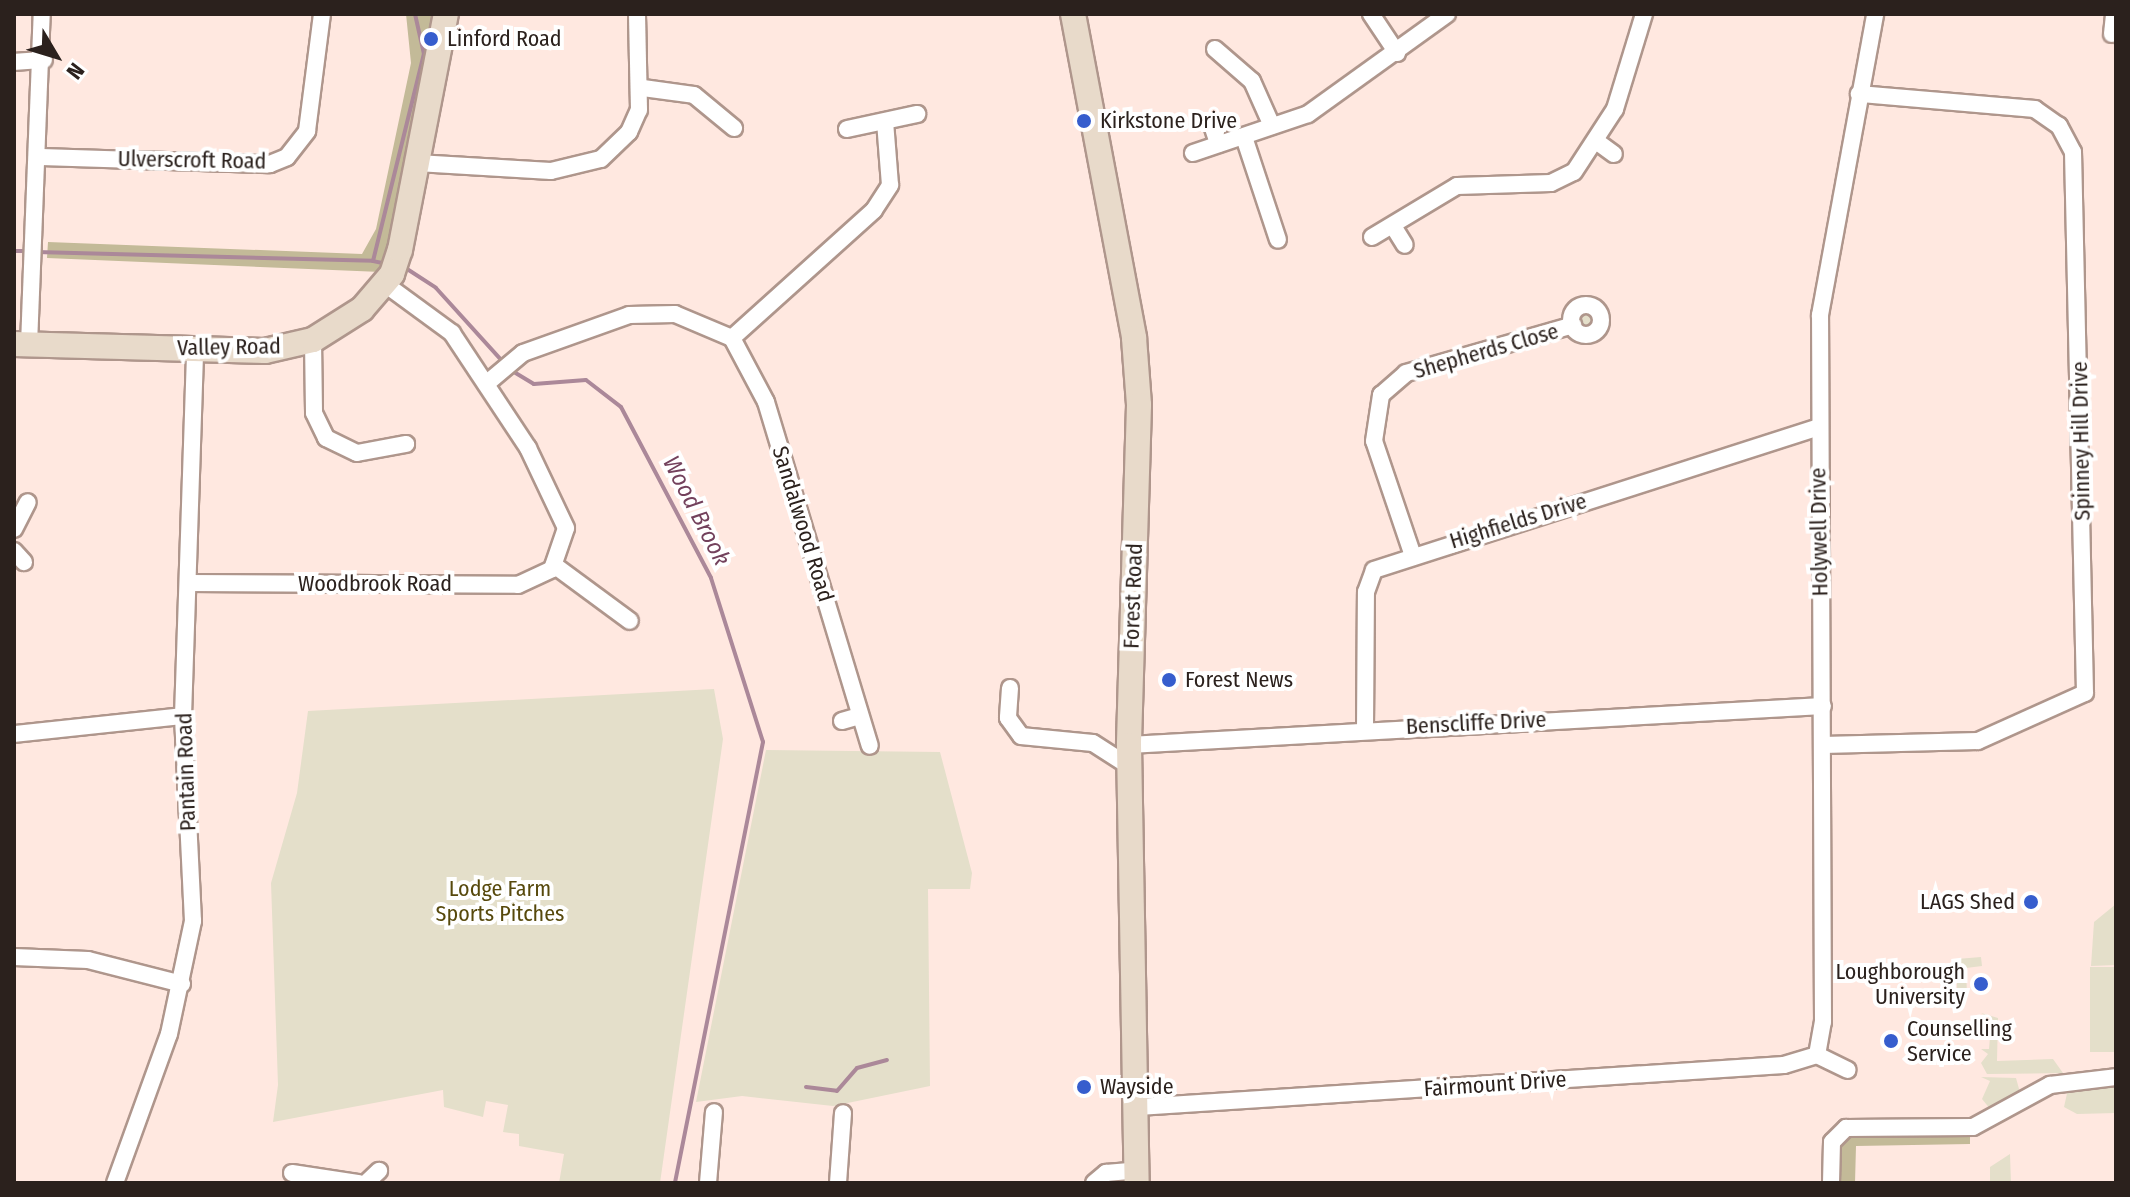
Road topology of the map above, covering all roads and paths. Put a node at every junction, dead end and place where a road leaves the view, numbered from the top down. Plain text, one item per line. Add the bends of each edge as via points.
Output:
1 (42, 14) edge
2 (322, 14) edge
3 (446, 14) edge
4 (637, 14) edge
5 (1073, 14) edge
6 (1371, 14) edge
7 (1447, 14) edge
8 (1644, 14) edge
9 (1875, 14) edge
10 (2114, 14) edge
11 (2112, 34) dead end
12 (1215, 49) dead end
13 (1397, 53) junction
14 (44, 60) junction
15 (14, 62) edge
16 (643, 88) junction
17 (1859, 94) junction
18 (917, 114) dead end
19 (735, 120) dead end
20 (885, 122) junction
21 (1212, 125) dead end
22 (1272, 126) junction
23 (847, 129) dead end
24 (1244, 137) junction
25 (1596, 141) junction
26 (1218, 144) junction
27 (1193, 153) dead end
28 (1614, 154) dead end
29 (41, 157) junction
30 (417, 163) junction
31 (1393, 226) junction
32 (1372, 237) dead end
33 (1278, 240) dead end
34 (1405, 245) dead end
35 (388, 279) junction
36 (1573, 325) dead end
37 (732, 338) junction
38 (313, 340) junction
39 (22, 345) edge
40 (195, 348) junction
41 (492, 379) junction
42 (1816, 428) junction
43 (406, 444) dead end
44 (28, 502) dead end
45 (14, 529) edge
46 (1412, 553) junction
47 (554, 565) junction
48 (189, 583) junction
49 (634, 623) dead end
50 (1010, 688) dead end
51 (1823, 706) junction
52 (183, 716) junction
53 (860, 716) junction
54 (842, 721) dead end
55 (1365, 729) junction
56 (14, 734) edge
57 (1823, 745) junction
58 (870, 746) dead end
59 (1129, 756) junction
60 (14, 957) edge
61 (182, 984) junction
62 (1817, 1055) junction
63 (1848, 1070) dead end
64 (2116, 1077) edge
65 (1138, 1107) junction
66 (718, 1124) dead end
67 (847, 1124) dead end
68 (379, 1171) dead end
69 (292, 1173) dead end
70 (1138, 1176) edge
71 (353, 1181) edge
72 (115, 1183) edge
73 (366, 1183) edge
74 (708, 1183) edge
75 (838, 1183) edge
76 (1094, 1183) edge
77 (1831, 1183) edge

1 - 14 street
2 - 29 street, Ulverscroft Road via 307,131 287,157 270,164
3 - 30 street, Valley Road
4 - 16 street
5 - 59 street, Forest Road via 1137,379
6 - 13 street
7 - 13 street
8 - 25 street via 1615,109
9 - 17 street, Holywell Drive
10 - 11 street
12 - 22 street via 1252,81
13 - 22 street via 1308,114
14 - 15 street
14 - 29 street
16 - 19 street via 694,95
16 - 30 street via 623,139 580,167
17 - 42 street, Holywell Drive via 1822,292
17 - 57 street, Spinney Hill Drive via 2035,109 2059,126 2073,152 2085,693 1978,741
18 - 20 street
20 - 23 street
20 - 37 street via 890,185 874,210
21 - 26 street
22 - 24 street
24 - 26 street
24 - 33 street via 1263,208
25 - 28 street
25 - 31 street via 1564,179 1457,186
26 - 27 street
29 - 39 street
30 - 35 street, Valley Road via 400,250
31 - 32 street
31 - 34 street
35 - 38 street, Valley Road via 362,309
35 - 41 street via 452,333
36 - 46 street, Shepherds Close via 1406,373 1381,395 1374,441
37 - 41 street via 693,318 629,315 511,361
37 - 53 street, Sandalwood Road via 766,402
38 - 40 street, Valley Road via 265,351
38 - 43 street via 314,413 326,438 357,453
39 - 40 street, Valley Road
40 - 48 street, Pantain Road
41 - 47 street via 561,510 566,528
42 - 46 street, Highfields Drive
42 - 51 street, Holywell Drive
44 - 45 street
46 - 55 street, Highfields Drive via 1374,570 1369,580
47 - 48 street, Woodbrook Road via 518,585
47 - 49 street
48 - 52 street, Pantain Road
50 - 59 street via 1008,718 1021,736 1093,743
51 - 55 street, Benscliffe Drive
51 - 57 street, Holywell Drive
52 - 56 street
52 - 61 street, Pantain Road via 193,921
53 - 54 street
53 - 58 street, Sandalwood Road
55 - 59 street, Benscliffe Drive
57 - 62 street, Holywell Drive
59 - 65 street, Forest Road
60 - 61 street via 88,960
61 - 72 street, Pantain Road
62 - 63 street
62 - 65 street, Fairmount Drive via 1784,1065
64 - 77 street via 2067,1079 1973,1127 1846,1128 1832,1142
65 - 70 street, Forest Road
66 - 74 street
67 - 75 street
68 - 73 street
69 - 71 street
70 - 76 street via 1106,1173

